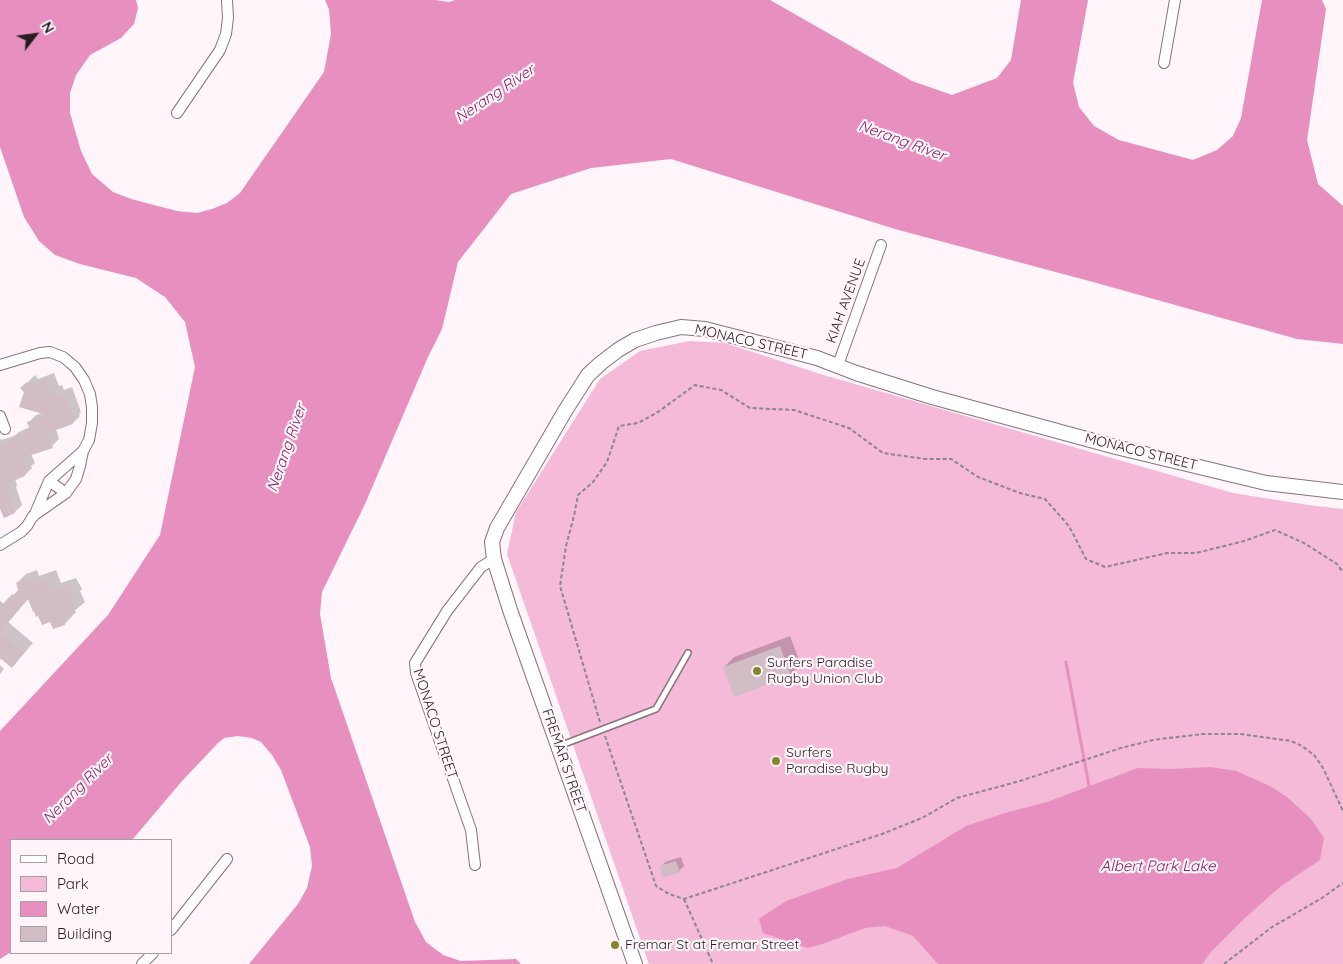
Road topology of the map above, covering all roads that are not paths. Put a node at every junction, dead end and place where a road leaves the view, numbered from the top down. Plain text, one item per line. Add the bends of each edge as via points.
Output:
1 (227, 0) edge
2 (1175, 0) edge
3 (1164, 63) dead end
4 (177, 113) dead end
5 (880, 245) dead end
6 (0, 364) edge
7 (838, 365) junction
8 (0, 416) edge
9 (5, 429) dead end
10 (83, 451) junction
11 (48, 481) junction
12 (1343, 492) edge
13 (66, 493) junction
14 (33, 516) junction
15 (0, 545) edge
16 (494, 558) junction
17 (688, 653) dead end
18 (558, 746) junction
19 (227, 859) dead end
20 (475, 865) dead end
21 (172, 929) edge
22 (152, 954) edge
23 (142, 964) edge
24 (635, 964) edge

1 - 4 street via 226,34 220,50
2 - 3 street
5 - 7 street, KIAH AVENUE
6 - 10 street via 50,352 63,357 74,367 90,394 92,423
7 - 12 street, MONACO STREET via 932,397 1125,449 1266,483
7 - 16 street, MONACO STREET via 705,329 681,327 635,340 588,375 564,411 497,528 492,542
8 - 9 street
10 - 11 street
10 - 13 street via 76,479
11 - 13 street
11 - 14 street
13 - 14 street
14 - 15 street via 27,526
16 - 18 street, FREMAR STREET
16 - 20 street, MONACO STREET via 481,567 458,596 415,663 471,830
17 - 18 lane via 656,709
18 - 24 street, FREMAR STREET
19 - 21 street
22 - 23 street

